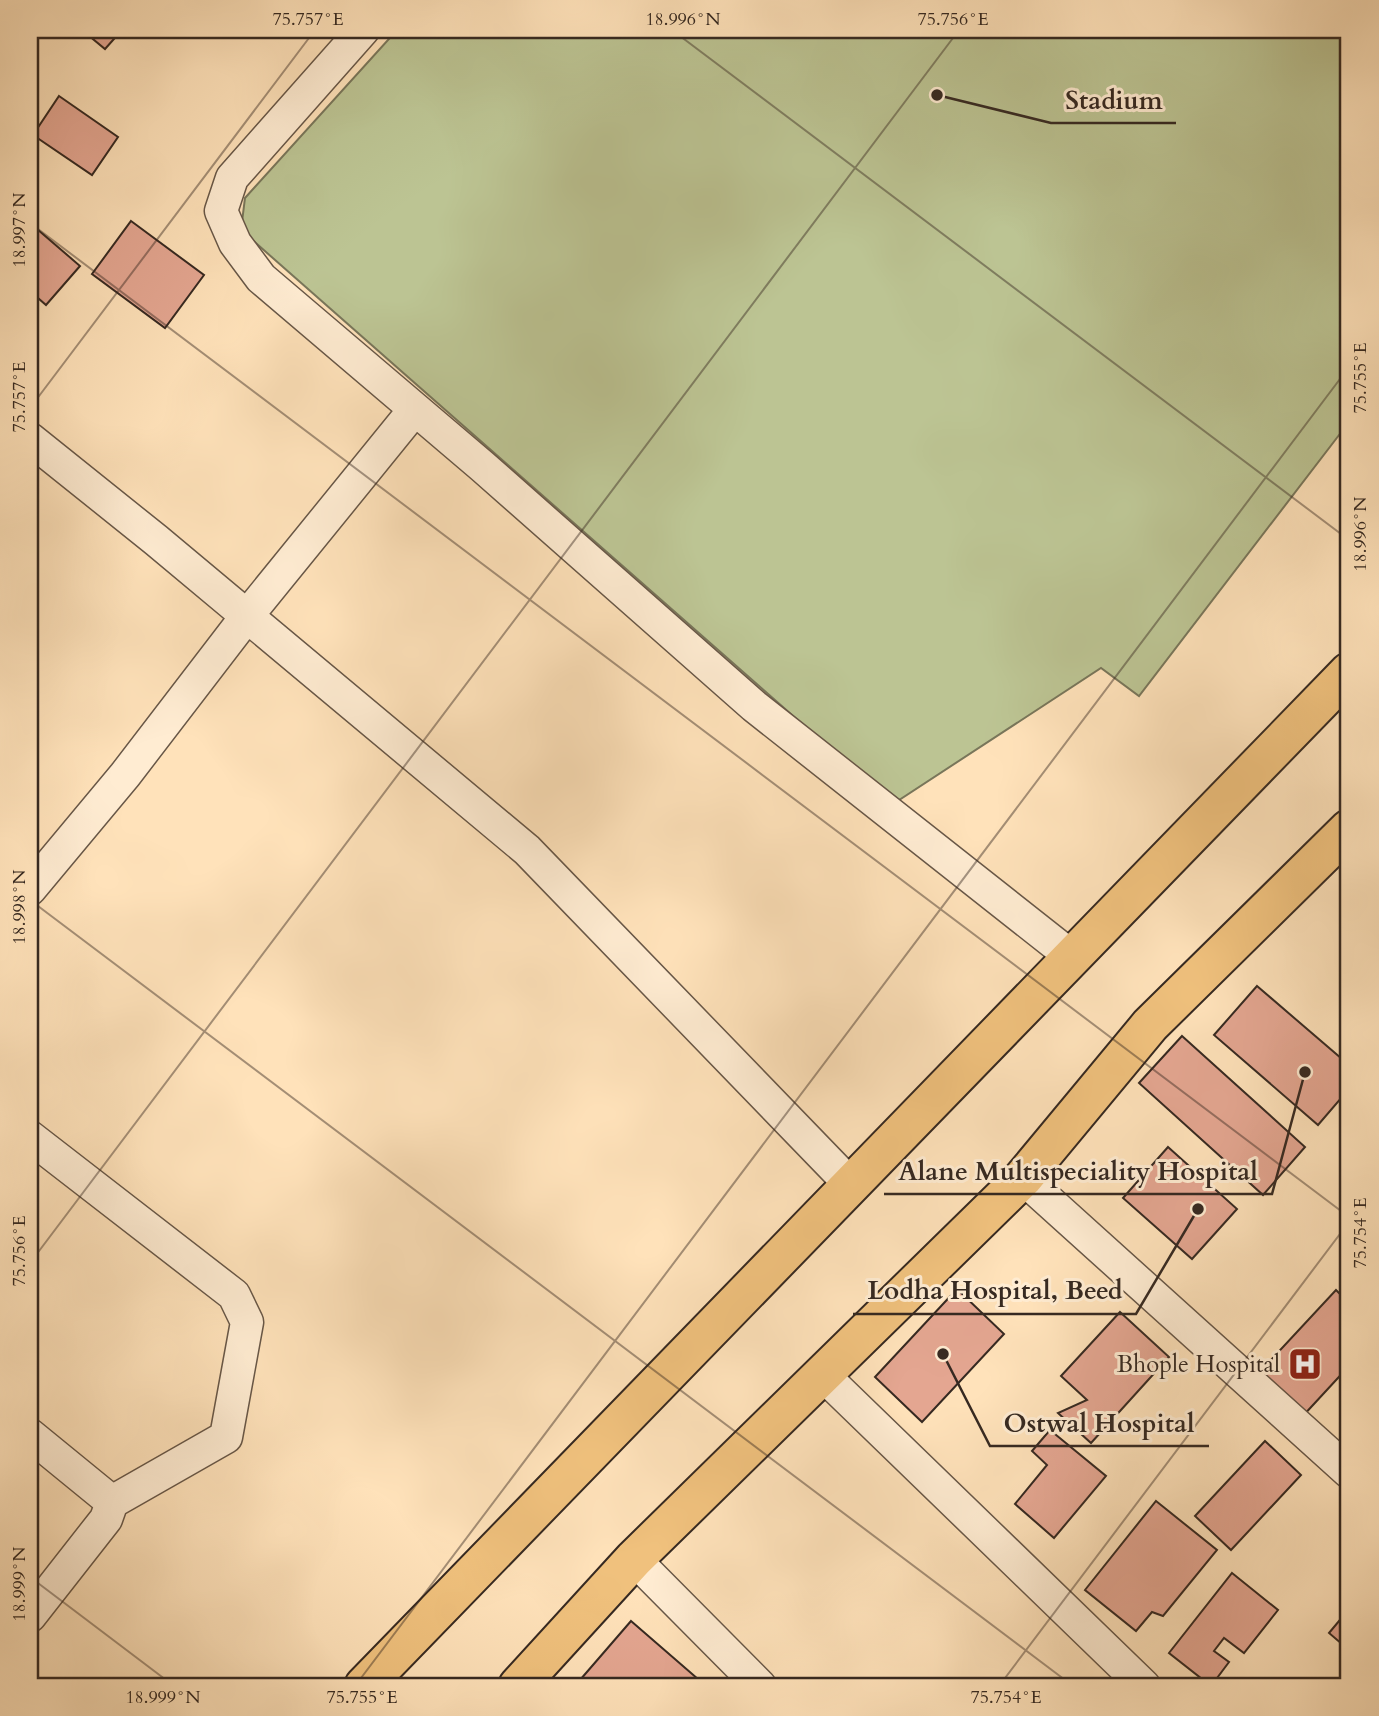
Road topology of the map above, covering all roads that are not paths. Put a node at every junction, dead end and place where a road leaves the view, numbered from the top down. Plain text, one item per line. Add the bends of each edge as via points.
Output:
1 (363, 30) edge
2 (415, 409) junction
3 (30, 439) edge
4 (247, 617) junction
5 (1349, 672) edge
6 (1349, 829) edge
7 (30, 889) edge
8 (1072, 957) junction
9 (30, 1137) edge
10 (1023, 1178) junction
11 (851, 1185) junction
12 (822, 1375) junction
13 (30, 1435) edge
14 (1349, 1472) edge
15 (112, 1502) junction
16 (634, 1559) junction
17 (30, 1616) edge
18 (364, 1686) edge
19 (518, 1686) edge
20 (761, 1686) edge
21 (1144, 1686) edge

1 - 2 street via 232,178 221,211 235,243 261,278
2 - 4 street
2 - 8 street via 754,706
3 - 4 street
4 - 7 street
4 - 11 street via 527,850
5 - 8 main road
6 - 10 main road via 1150,1025
8 - 11 main road
9 - 15 street via 234,1295 247,1322 226,1437
10 - 12 main road
10 - 14 street
11 - 18 main road
12 - 16 main road
12 - 21 street
13 - 15 street
15 - 17 street via 106,1519
16 - 19 main road
16 - 20 street

